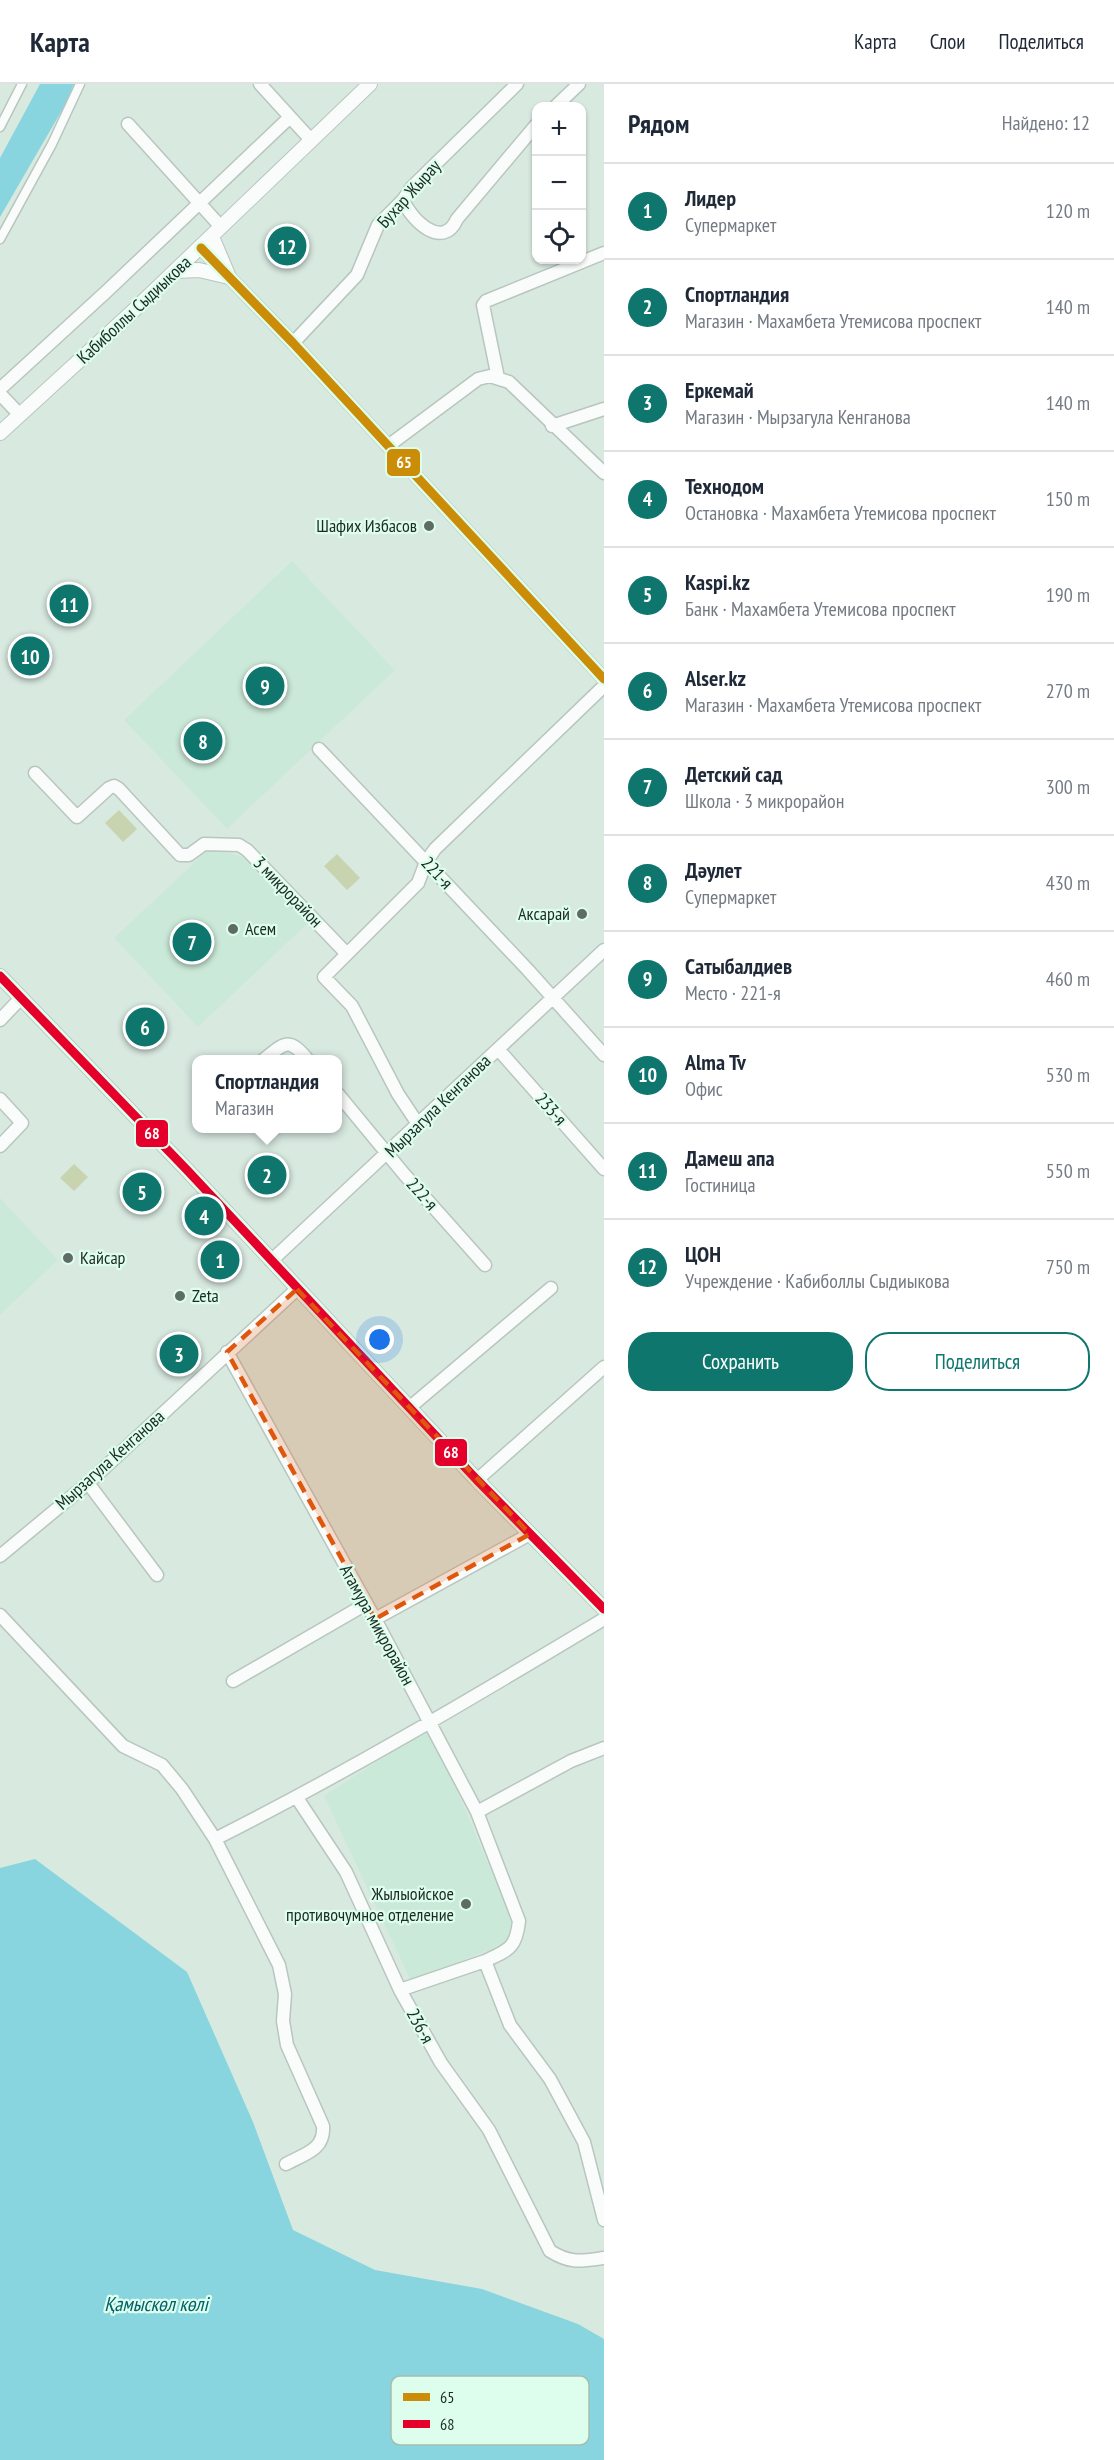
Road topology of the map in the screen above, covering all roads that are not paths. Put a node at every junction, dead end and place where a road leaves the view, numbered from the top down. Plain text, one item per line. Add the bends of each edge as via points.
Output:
1 (22, 84) edge
2 (80, 84) edge
3 (260, 84) edge
4 (369, 84) edge
5 (517, 84) edge
6 (579, 84) edge
7 (560, 102) edge
8 (290, 117) junction
9 (128, 124) dead end
10 (0, 127) edge
11 (532, 131) edge
12 (311, 140) junction
13 (403, 200) junction
14 (199, 202) junction
15 (217, 232) junction
16 (0, 239) edge
17 (201, 248) junction
18 (604, 253) edge
19 (176, 271) junction
20 (229, 277) junction
21 (293, 343) junction
22 (498, 378) junction
23 (0, 388) edge
24 (0, 394) edge
25 (604, 409) edge
26 (20, 416) junction
27 (552, 426) junction
28 (0, 433) edge
29 (388, 446) junction
30 (604, 473) edge
31 (604, 679) edge
32 (604, 686) edge
33 (319, 749) dead end
34 (35, 772) dead end
35 (426, 862) junction
36 (604, 950) edge
37 (346, 953) junction
38 (0, 976) edge
39 (21, 998) junction
40 (553, 998) junction
41 (0, 1020) edge
42 (498, 1049) junction
43 (268, 1055) edge
44 (305, 1055) edge
45 (604, 1055) edge
46 (0, 1099) edge
47 (342, 1099) edge
48 (418, 1124) junction
49 (4, 1142) edge
50 (388, 1154) junction
51 (604, 1169) edge
52 (271, 1261) junction
53 (485, 1265) dead end
54 (551, 1288) dead end
55 (297, 1289) junction
56 (227, 1352) junction
57 (602, 1374) edge
58 (409, 1408) junction
59 (477, 1480) junction
60 (87, 1483) junction
61 (530, 1534) junction
62 (0, 1556) edge
63 (157, 1575) dead end
64 (366, 1604) junction
65 (604, 1609) edge
66 (0, 1615) edge
67 (375, 1619) junction
68 (604, 1619) edge
69 (232, 1681) dead end
70 (431, 1723) junction
71 (604, 1748) edge
72 (297, 1798) junction
73 (477, 1812) junction
74 (215, 1839) junction
75 (485, 1961) junction
76 (400, 1990) junction
77 (286, 2164) dead end
78 (604, 2220) edge
79 (604, 2258) edge

1 - 10 street
2 - 16 street
3 - 8 street
4 - 12 street, Кабиболлы Сыдиыкова
5 - 13 street, Бухар Жырау
6 - 7 street
8 - 12 street
8 - 14 street
9 - 14 street
11 - 13 street via 446,232 428,231
12 - 15 street, Кабиболлы Сыдиыкова
13 - 21 street, Бухар Жырау via 378,225 357,274
14 - 15 street
14 - 23 street
15 - 17 street, Кабиболлы Сыдиыкова
15 - 20 street
17 - 19 street, Кабиболлы Сыдиыкова
17 - 20 street
18 - 22 street via 486,301 483,305
19 - 20 street via 200,270
19 - 26 street, Кабиболлы Сыдиыкова
20 - 21 street
21 - 29 street
22 - 27 street via 509,382
22 - 29 street via 478,379
24 - 26 street
25 - 27 street
26 - 28 street, Кабиболлы Сыдиыкова
27 - 30 street
29 - 31 street
32 - 35 street
33 - 35 street, 221-я
34 - 37 street, 3 микрорайон via 77,817 114,786 180,855 189,855 204,844 239,845
35 - 37 street via 418,883
35 - 40 street, 221-я
36 - 40 street, Мырзагула Кенганова
37 - 48 street via 324,977 352,1006
38 - 39 street
39 - 41 street
39 - 52 street
40 - 42 street, Мырзагула Кенганова
40 - 45 street, 221-я
42 - 48 street, Мырзагула Кенганова
42 - 51 street, 233-я
43 - 44 street via 290,1043
46 - 49 street via 22,1123
47 - 50 street, 222-я
48 - 50 street, Мырзагула Кенганова
50 - 52 street, Мырзагула Кенганова
50 - 53 street, 222-я
52 - 55 street
54 - 58 street
55 - 56 street, Мырзагула Кенганова
55 - 58 street
56 - 60 street, Мырзагула Кенганова
56 - 64 street, Атамура микрорайон
57 - 59 street
58 - 59 street
59 - 61 street
60 - 62 street, Мырзагула Кенганова
60 - 63 street
61 - 65 street
61 - 67 street
64 - 67 street, Атамура микрорайон
64 - 69 street
66 - 74 street via 123,1746 162,1766
67 - 70 street, Атамура микрорайон
68 - 70 street
70 - 72 street
70 - 73 street, Атамура микрорайон
71 - 73 street via 571,1761
72 - 74 street
72 - 76 street, 236-я via 346,1872
73 - 75 street, Атамура микрорайон via 519,1922 518,1938 508,1950
74 - 77 street via 279,1965 285,1994 283,2021 287,2045 323,2126 324,2137 319,2146
75 - 76 street
75 - 78 street via 510,2025 550,2079 584,2142
76 - 79 street, 236-я via 441,2063 489,2130 550,2251 575,2262

